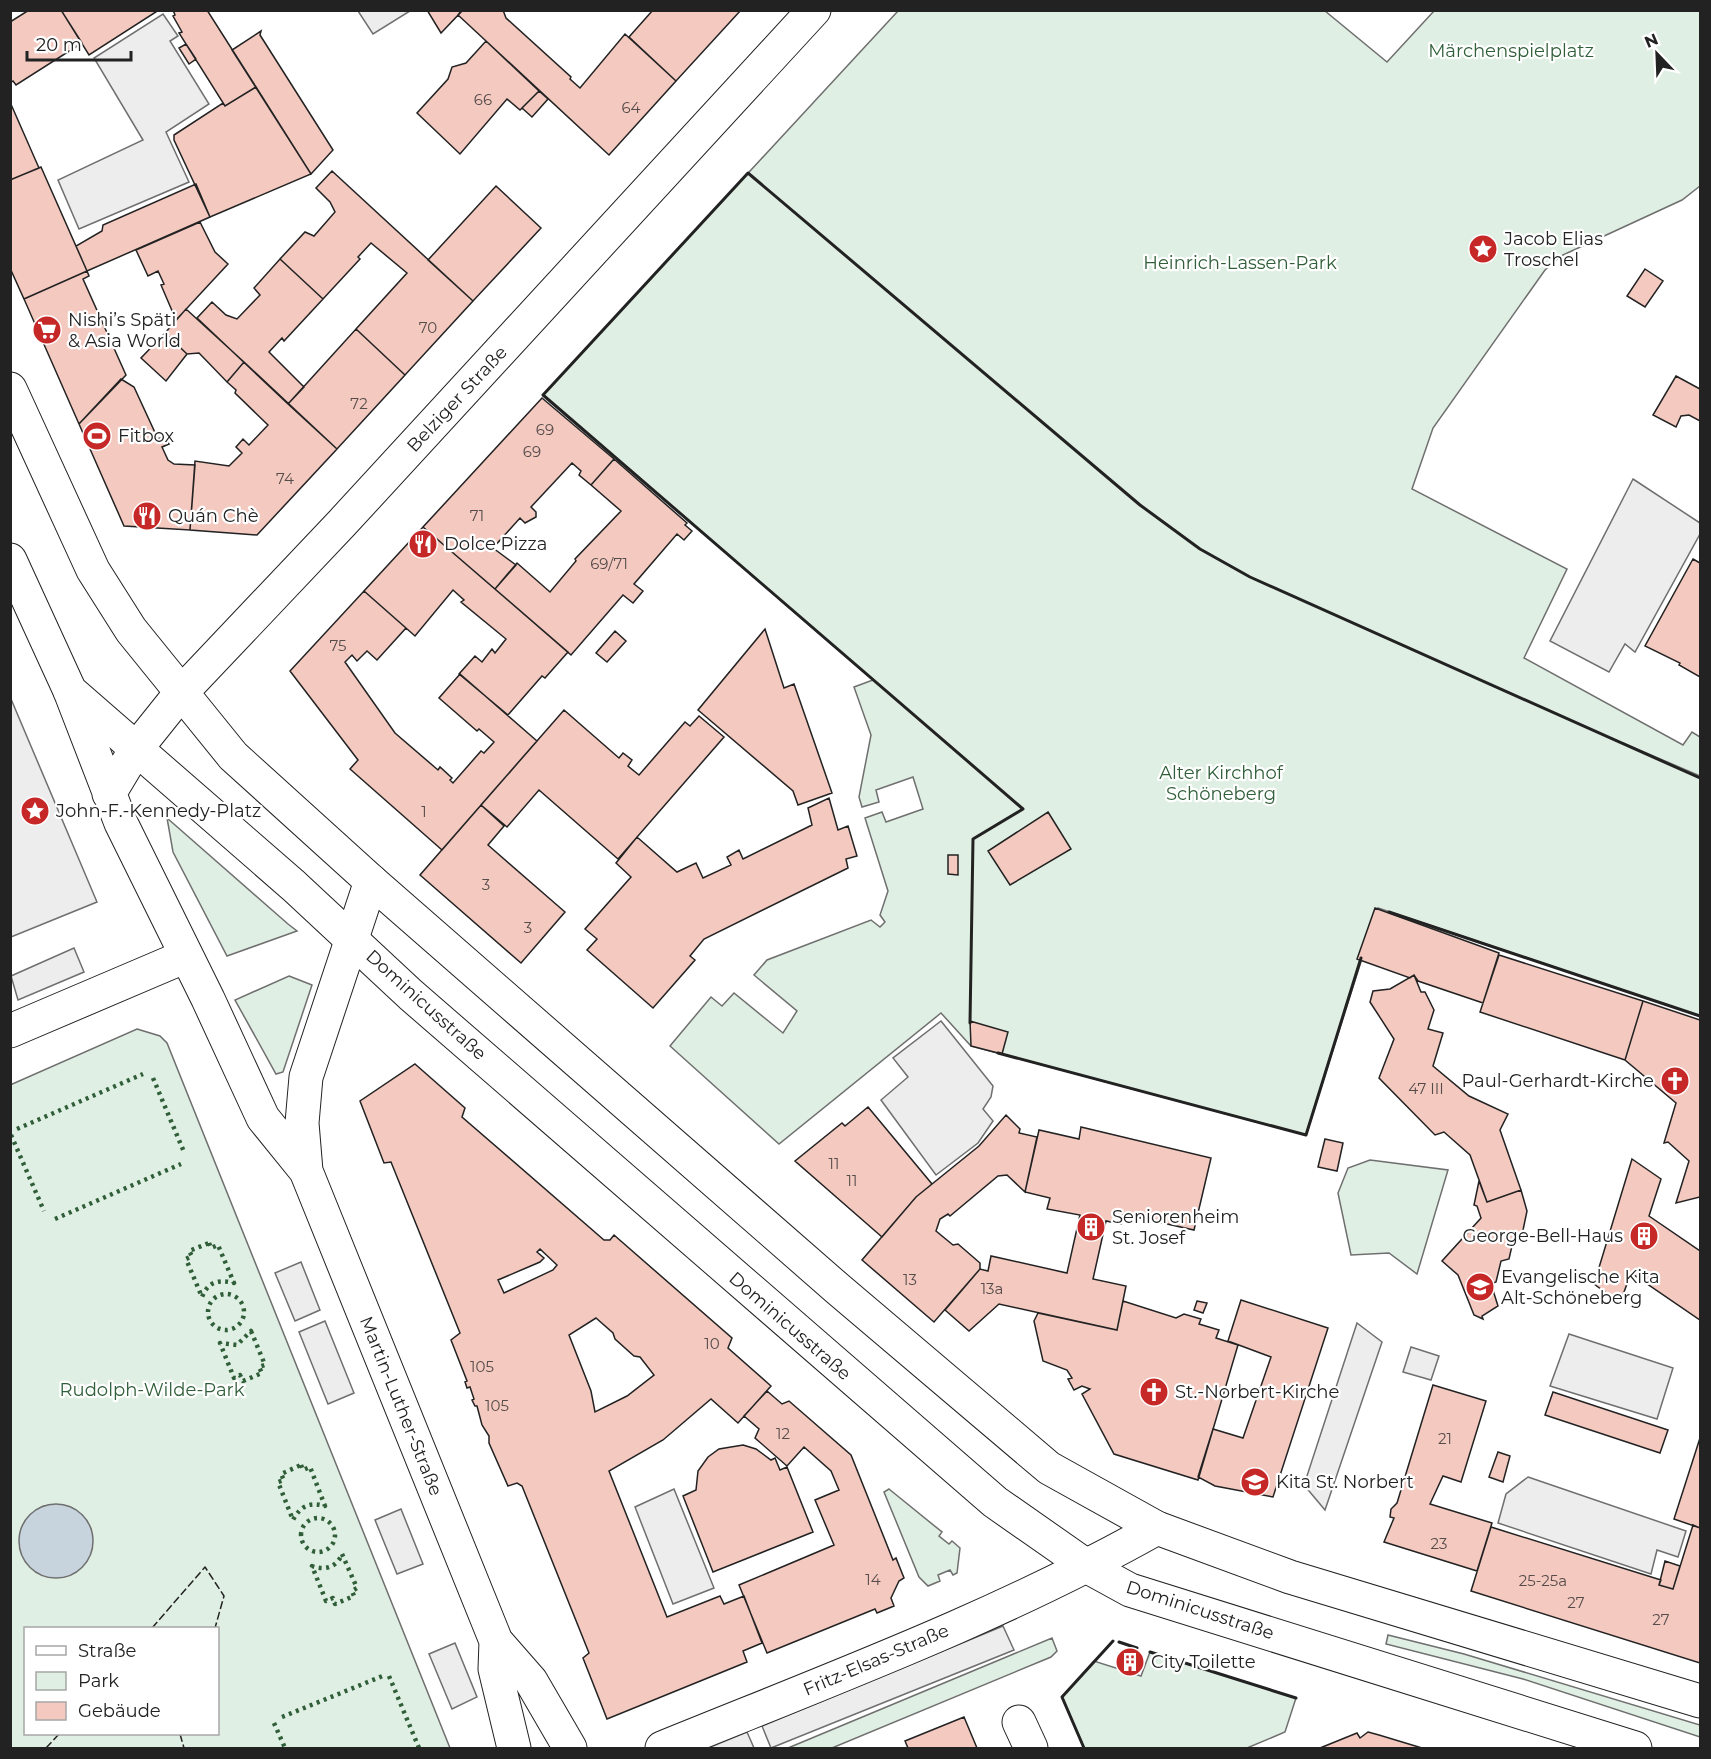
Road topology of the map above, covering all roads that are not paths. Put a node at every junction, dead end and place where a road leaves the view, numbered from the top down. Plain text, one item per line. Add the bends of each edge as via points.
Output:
1 (814, 10) edge
2 (10, 389) edge
3 (10, 560) edge
4 (70, 691) junction
5 (180, 694) junction
6 (136, 749) junction
7 (109, 794) junction
8 (371, 881) junction
9 (353, 939) junction
10 (186, 956) junction
11 (10, 1031) edge
12 (306, 1171) junction
13 (1157, 1528) junction
14 (1088, 1567) junction
15 (496, 1641) junction
16 (1701, 1701) edge
17 (514, 1749) edge
18 (570, 1749) edge
19 (662, 1749) edge
20 (1635, 1749) edge

1 - 5 main road, Belziger Straße
2 - 5 main road via 93,570 130,630
3 - 4 main road
4 - 6 main road, Dominicusstraße
4 - 7 main road
5 - 6 main road, Belziger Straße
5 - 8 main road via 233,756
6 - 7 main road, Belziger Straße
6 - 9 main road, Dominicusstraße
7 - 10 main road
8 - 9 main road, Martin-Luther-Straße
8 - 13 main road via 1049,1468
9 - 12 main road, Martin-Luther-Straße via 306,1077 302,1123
9 - 14 main road, Dominicusstraße via 411,995 825,1357 1014,1517
10 - 11 main road
10 - 12 main road, Martin-Luther-Straße via 263,1118
12 - 15 main road, Martin-Luther-Straße
13 - 14 main road, Fritz-Elsas-Straße
13 - 16 main road via 1355,1598
14 - 19 main road, Fritz-Elsas-Straße via 964,1624
14 - 20 main road, Dominicusstraße via 1130,1590
15 - 17 main road, Martin-Luther-Straße via 495,1669
15 - 18 main road, Martin-Luther-Straße via 531,1681

